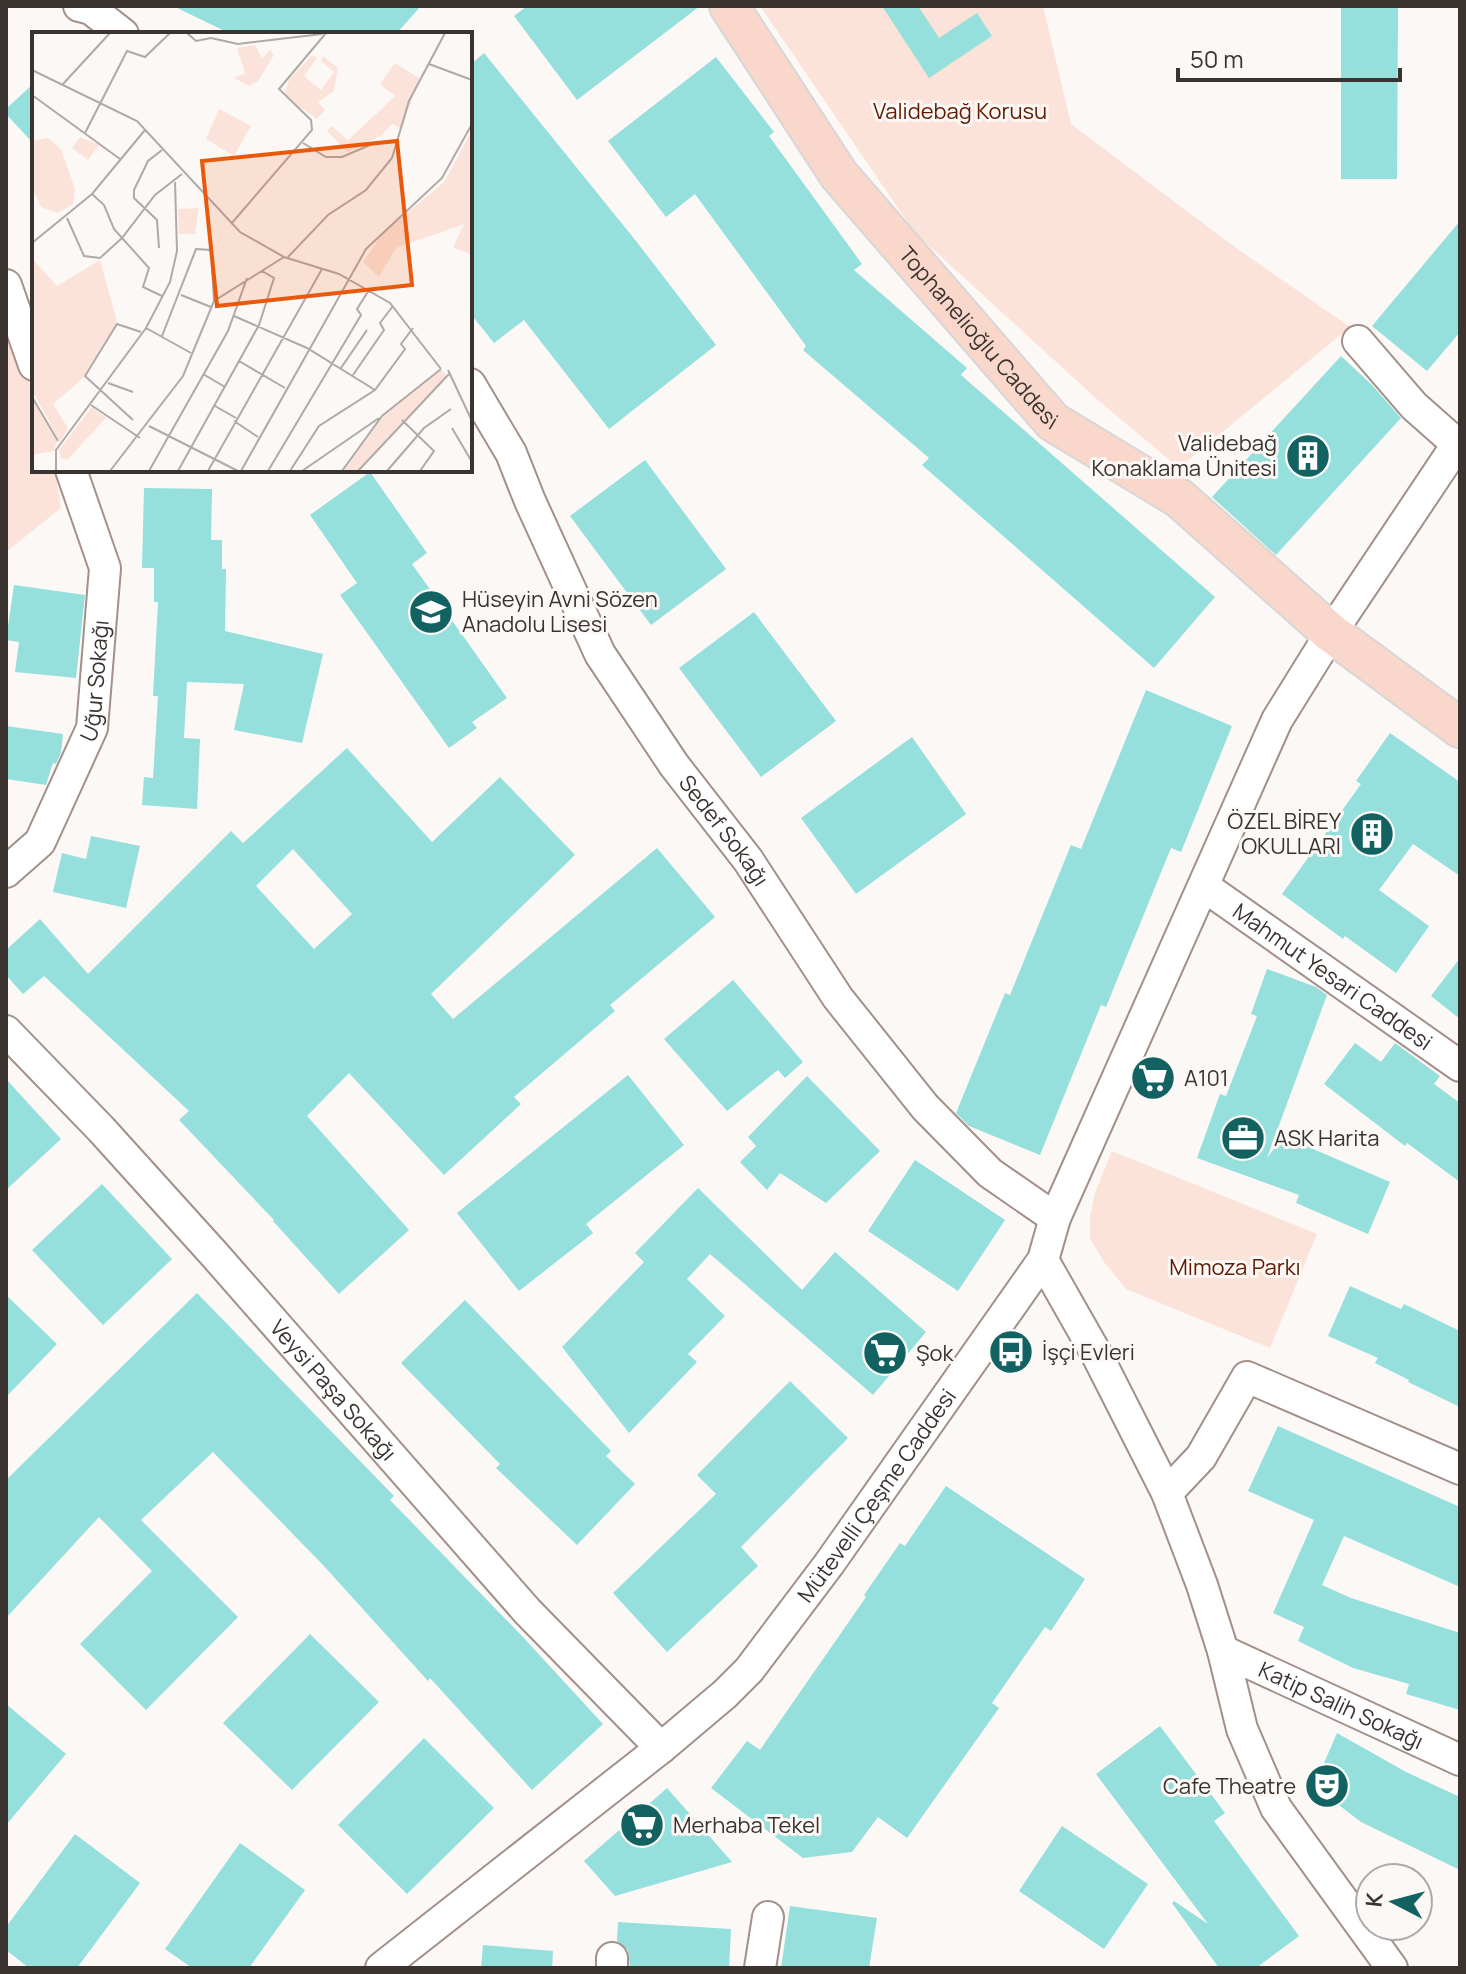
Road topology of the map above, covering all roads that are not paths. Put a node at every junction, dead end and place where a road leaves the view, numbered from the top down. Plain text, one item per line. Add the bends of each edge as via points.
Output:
1 (79, 6) edge
2 (729, 6) edge
3 (120, 32) edge
4 (6, 285) edge
5 (1358, 341) dead end
6 (32, 359) edge
7 (472, 387) edge
8 (1458, 442) edge
9 (72, 472) edge
10 (1331, 633) junction
11 (1460, 728) edge
12 (6, 872) edge
13 (1205, 887) junction
14 (6, 1031) edge
15 (1460, 1066) edge
16 (1055, 1218) junction
17 (1043, 1260) junction
18 (1460, 1469) edge
19 (1167, 1493) junction
20 (1223, 1651) junction
21 (661, 1748) junction
22 (1460, 1760) edge
23 (768, 1917) dead end
24 (381, 1968) edge
25 (760, 1968) edge
26 (1392, 1968) edge

1 - 3 street
2 - 10 main road, Tophanelioğlu Caddesi via 839,175 1053,422 1179,498
4 - 6 street
5 - 8 street via 1414,406
7 - 16 street, Sedef Sokağı via 511,453 600,654 674,765 748,860 838,998 925,1107 990,1173
8 - 10 street, Mütevelli Çeşme Caddesi
9 - 12 street, Uğur Sokağı via 105,568 92,728 40,842
10 - 11 main road, Tophanelioğlu Caddesi
10 - 13 street, Mütevelli Çeşme Caddesi via 1277,720
13 - 15 street, Mahmut Yesari Caddesi
13 - 16 street, Mütevelli Çeşme Caddesi
14 - 21 street, Veysi Paşa Sokağı via 194,1231 527,1611
16 - 17 street, Mütevelli Çeşme Caddesi
17 - 19 street
17 - 21 street, Mütevelli Çeşme Caddesi via 777,1636 725,1694
18 - 19 street via 1247,1377 1201,1457
19 - 20 street
20 - 22 street, Katip Salih Sokağı
20 - 26 street via 1242,1729 1276,1808
21 - 24 street, Mütevelli Çeşme Caddesi
23 - 25 street

